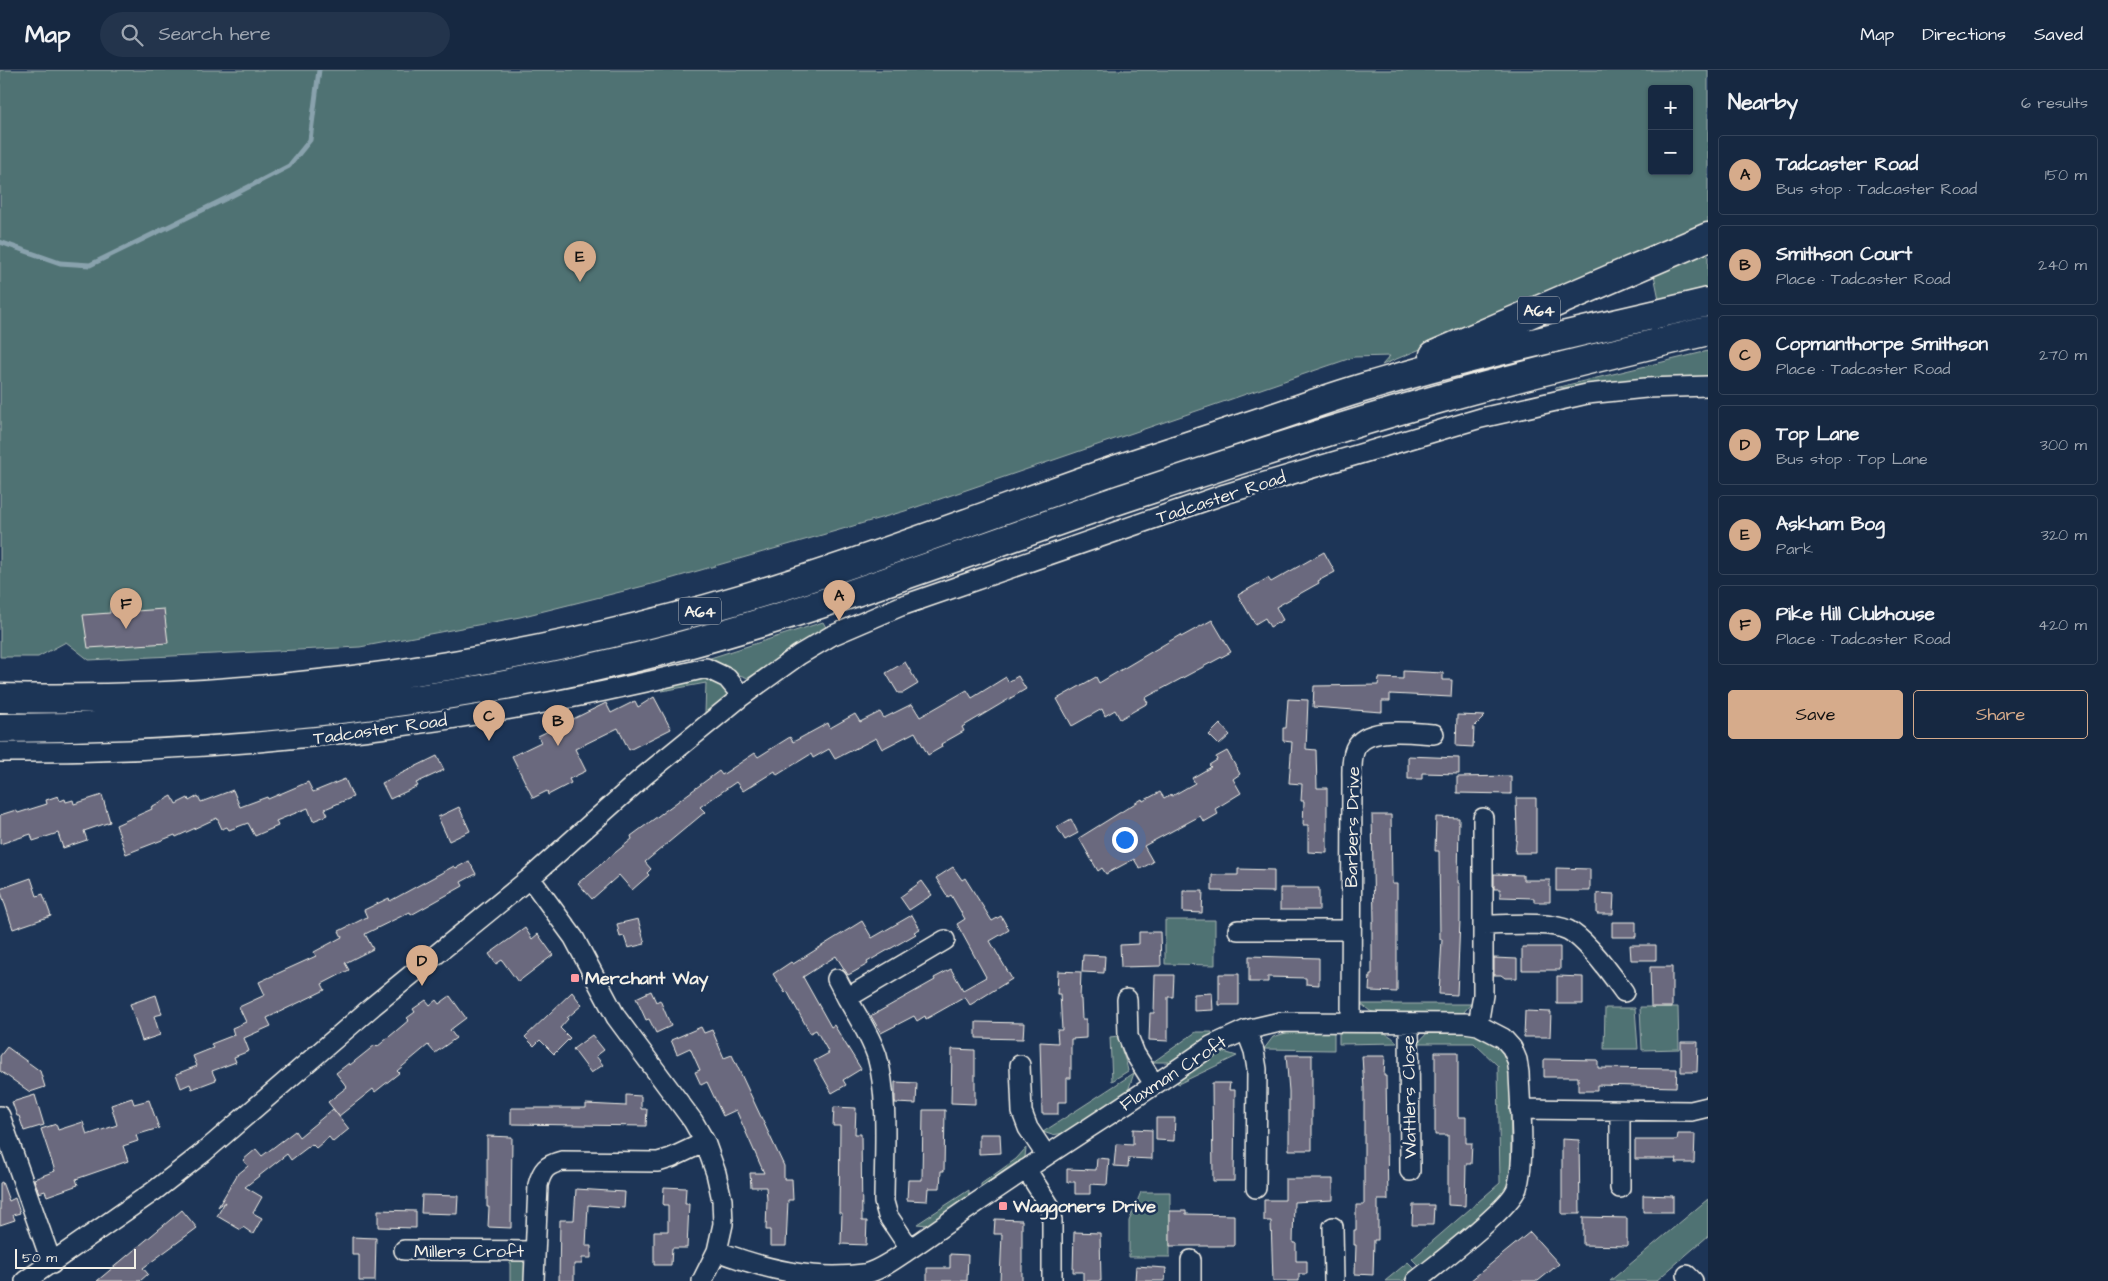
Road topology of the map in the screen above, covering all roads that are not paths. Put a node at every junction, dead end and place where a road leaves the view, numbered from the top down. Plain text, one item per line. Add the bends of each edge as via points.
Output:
1 (1708, 238) edge
2 (1708, 302) edge
3 (1708, 331) edge
4 (1372, 385) junction
5 (1708, 386) edge
6 (742, 696) junction
7 (0, 698) edge
8 (0, 728) edge
9 (1434, 734) dead end
10 (0, 752) edge
11 (1483, 818) dead end
12 (530, 878) junction
13 (1483, 925) junction
14 (1238, 930) dead end
15 (1350, 930) junction
16 (945, 940) dead end
17 (837, 979) dead end
18 (1624, 992) dead end
19 (847, 998) junction
20 (1127, 999) dead end
21 (1350, 1022) junction
22 (1408, 1023) junction
23 (1478, 1024) junction
24 (1246, 1030) junction
25 (1020, 1065) dead end
26 (1154, 1084) junction
27 (1708, 1107) edge
28 (1520, 1109) junction
29 (1620, 1111) junction
30 (0, 1116) edge
31 (705, 1142) junction
32 (1046, 1155) junction
33 (1026, 1170) junction
34 (1410, 1170) dead end
35 (1256, 1188) dead end
36 (1620, 1188) dead end
37 (1333, 1227) dead end
38 (910, 1249) junction
39 (404, 1250) dead end
40 (534, 1251) junction
41 (717, 1251) junction
42 (1192, 1260) dead end
43 (52, 1264) junction
44 (25, 1281) edge
45 (534, 1281) edge
46 (702, 1281) edge
47 (1052, 1281) edge
48 (1191, 1281) edge
49 (1334, 1281) edge
50 (1416, 1281) edge

1 - 4 highway, A64 via 1436,354
2 - 4 highway, A64
3 - 8 highway, A64 via 1570,363 1338,429 1134,495 783,616 682,646 464,692 371,706 173,724
4 - 7 highway, A64 via 777,588 690,614 587,638 461,664 273,689 77,700
5 - 6 street, Tadcaster Road via 1619,390 1559,399 1481,418 1255,484 862,622 811,648
6 - 10 street, Tadcaster Road via 726,678 706,668 519,708 328,737 126,751
6 - 12 street via 644,776
9 - 15 street, Barbers Drive via 1373,734 1362,740 1356,749 1352,762
11 - 13 street
12 - 31 street via 574,938 616,1017
12 - 43 street via 373,1006 204,1152
13 - 18 street via 1552,926 1567,930 1580,938
13 - 23 street via 1483,995
14 - 15 street
15 - 21 street, Barbers Drive
16 - 19 street
17 - 19 street
19 - 38 street via 870,1040 882,1078 884,1202 888,1216
20 - 26 street via 1128,1036
21 - 22 street, Flaxman Croft
21 - 24 street, Flaxman Croft via 1280,1022
22 - 23 street, Flaxman Croft
22 - 34 street, Wattlers Close
23 - 28 street, Flaxman Croft via 1503,1038 1512,1048 1519,1073
24 - 26 street, Flaxman Croft via 1211,1046
24 - 35 street via 1257,1069
25 - 32 street via 1022,1112 1028,1128
26 - 32 street, Flaxman Croft
27 - 29 street via 1691,1111
28 - 29 street
28 - 50 street, Flaxman Croft via 1519,1175 1511,1199
29 - 36 street
30 - 43 street
31 - 40 street, Millers Croft via 658,1162 562,1161 549,1164 541,1173 538,1185
31 - 41 street via 722,1200 723,1224
32 - 33 street, Flaxman Croft
33 - 38 street, Flaxman Croft
33 - 47 street via 1049,1205
37 - 49 street
38 - 41 street, Flaxman Croft via 867,1274 844,1278 787,1275
39 - 40 street, Millers Croft
40 - 45 street, Millers Croft
41 - 46 street
42 - 48 street
43 - 44 street

